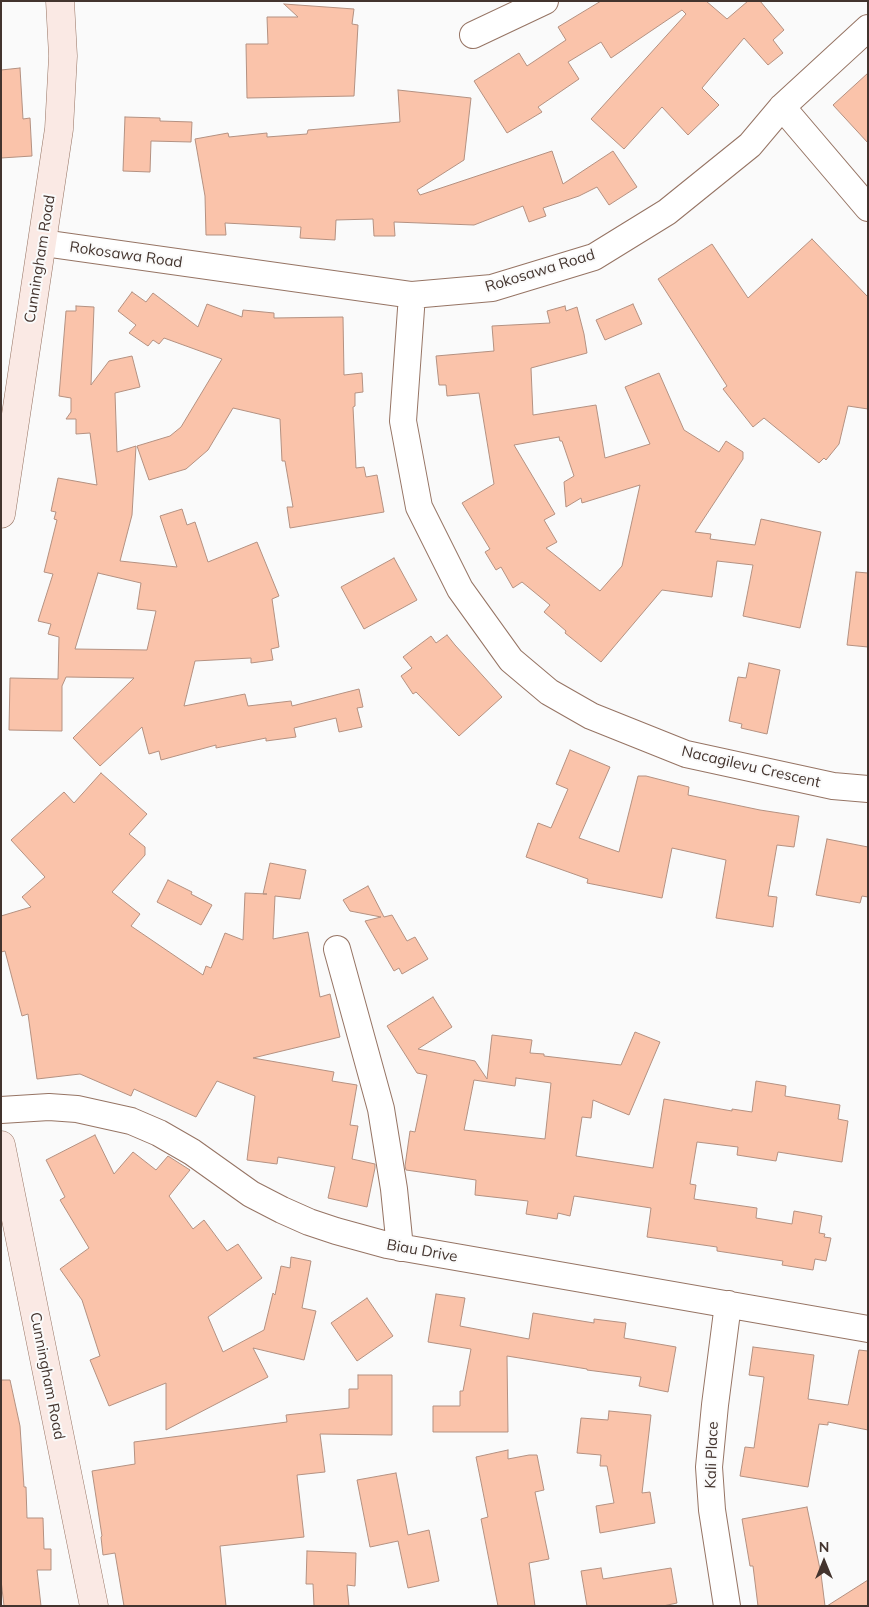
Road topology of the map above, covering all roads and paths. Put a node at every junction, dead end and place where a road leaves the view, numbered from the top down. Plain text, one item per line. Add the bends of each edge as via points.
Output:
1 (60, 1) edge
2 (545, 1) edge
3 (868, 28) edge
4 (473, 35) dead end
5 (782, 107) junction
6 (868, 208) edge
7 (42, 243) junction
8 (412, 295) junction
9 (1, 514) edge
10 (868, 789) edge
11 (337, 949) dead end
12 (1, 1110) edge
13 (1, 1145) edge
14 (400, 1248) junction
15 (728, 1304) junction
16 (868, 1329) edge
17 (94, 1606) edge
18 (727, 1606) edge

1 - 7 main road, Cunningham Road via 63,56 59,129
2 - 4 street
3 - 5 street, Rokosawa Road
5 - 6 street
5 - 8 street, Rokosawa Road via 750,145 668,212 594,256 492,288
7 - 8 street, Rokosawa Road
7 - 9 main road, Cunningham Road
8 - 10 street, Nacagilevu Crescent via 403,421 418,507 460,589 511,660 549,692 591,716 686,754 833,786
11 - 14 street via 381,1109
12 - 14 street, Biau Drive via 77,1109 131,1121 192,1152 251,1194 309,1222
13 - 17 main road, Cunningham Road
14 - 15 street, Biau Drive
15 - 16 street, Biau Drive
15 - 18 street, Kali Place via 710,1468 712,1510

